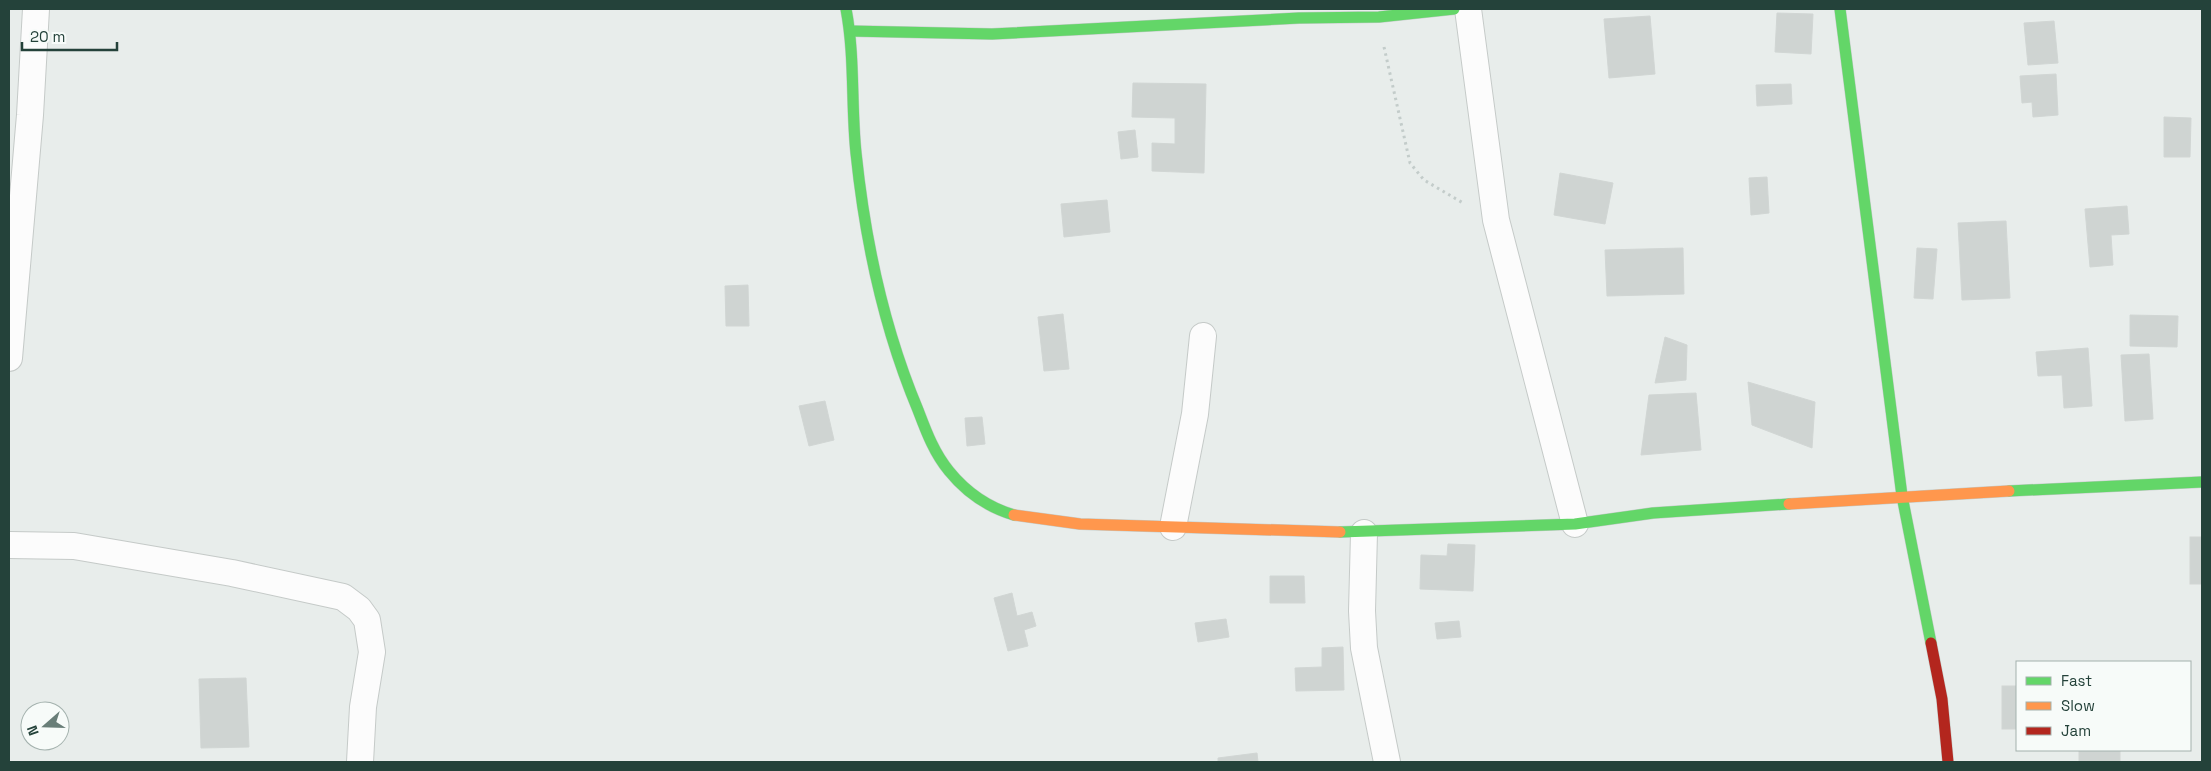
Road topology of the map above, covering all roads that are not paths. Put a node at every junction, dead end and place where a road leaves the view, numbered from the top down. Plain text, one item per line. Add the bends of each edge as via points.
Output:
1 (36, 9) edge
2 (846, 9) edge
3 (1454, 9) edge
4 (1468, 9) edge
5 (1840, 9) edge
6 (850, 31) junction
7 (1203, 336) dead end
8 (9, 358) edge
9 (2202, 482) edge
10 (1902, 496) junction
11 (1575, 524) junction
12 (1173, 527) junction
13 (1364, 533) junction
14 (9, 545) edge
15 (360, 762) edge
16 (1388, 762) edge
17 (1948, 762) edge

1 - 8 street
2 - 6 street
3 - 6 street via 1379,17 1298,18 992,34
4 - 11 street via 1496,220
5 - 10 street
6 - 12 street via 856,152 865,220 883,306 908,387 931,443 948,470 968,492 997,510 1019,516 1080,524
7 - 12 street via 1195,414
9 - 10 street
10 - 11 street via 1653,513
10 - 17 street via 1942,699
11 - 13 street
12 - 13 street
13 - 16 street via 1364,648
14 - 15 street via 74,546 232,573 343,597 367,620 372,652

